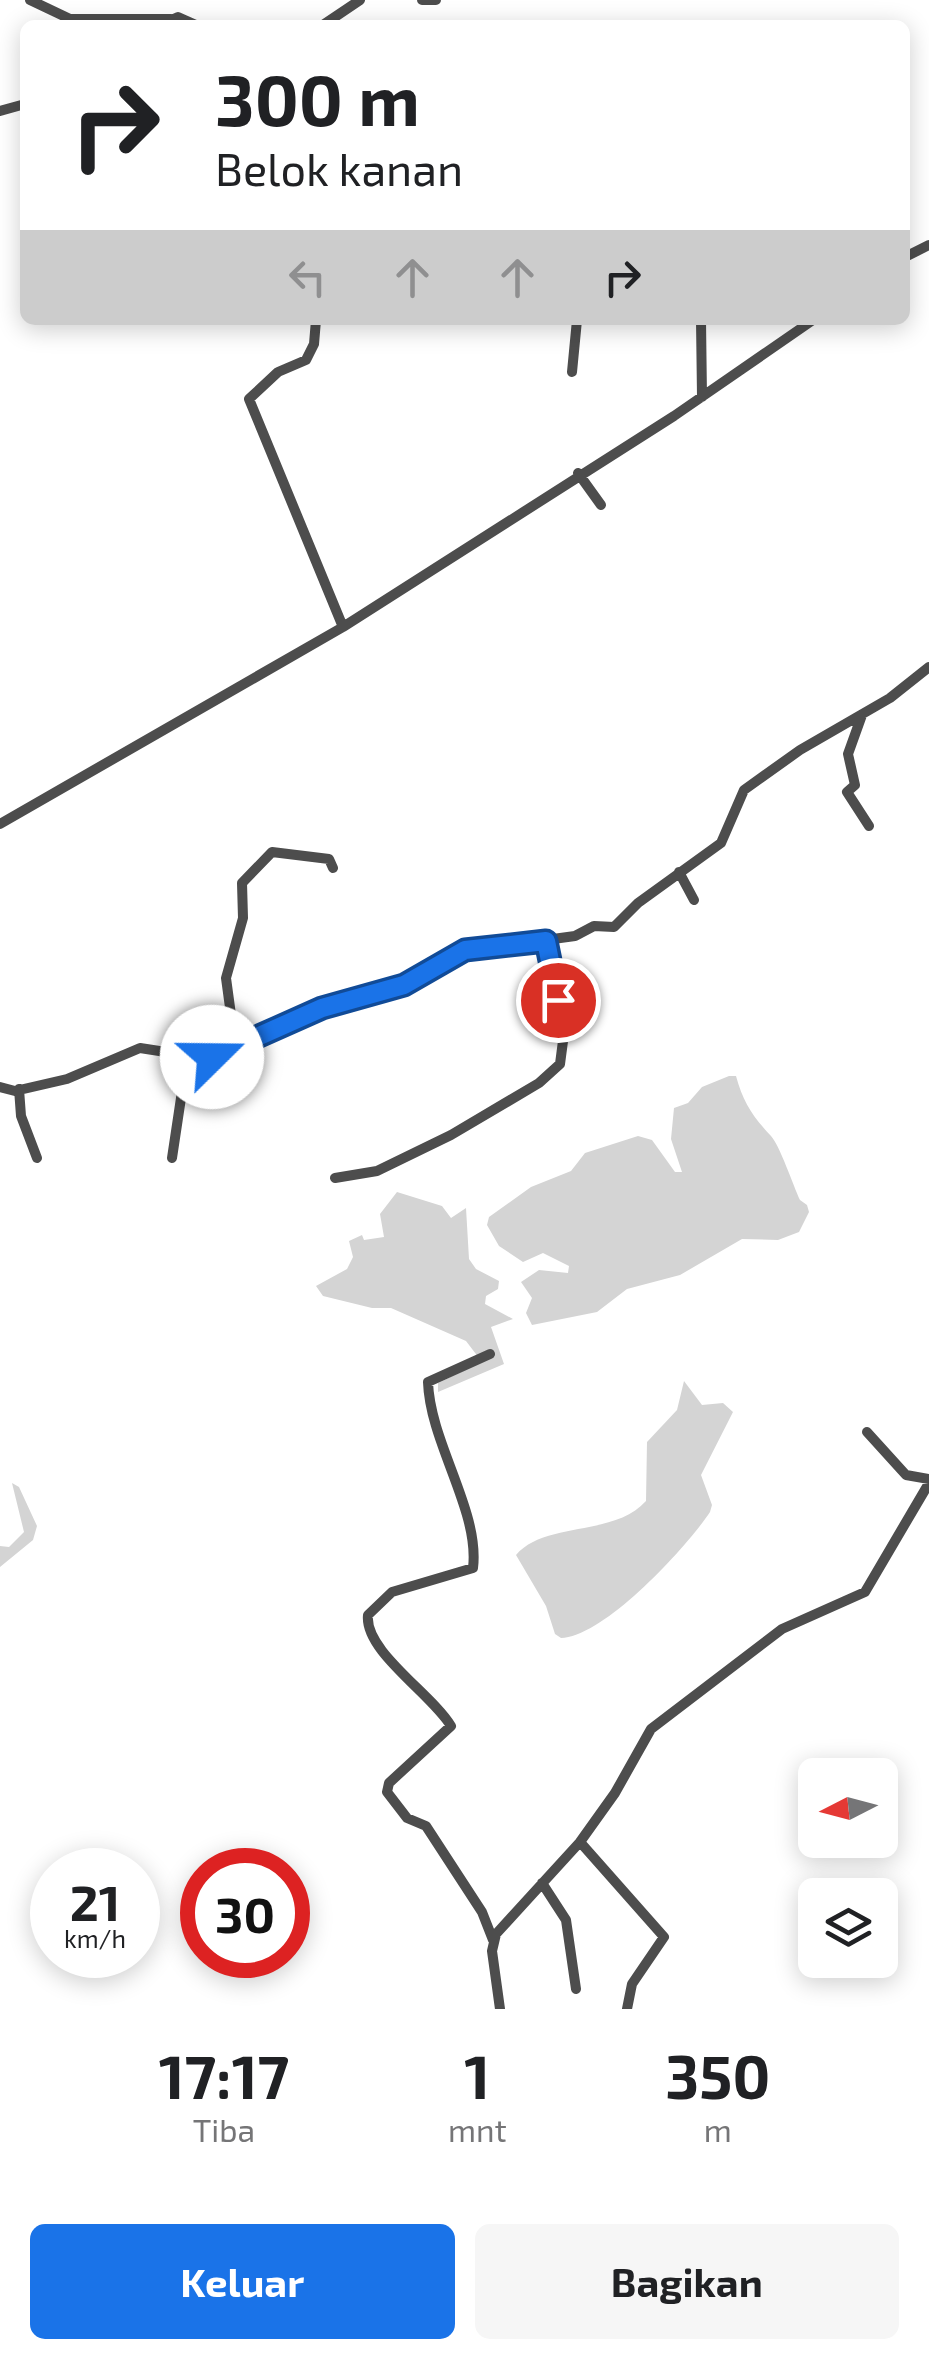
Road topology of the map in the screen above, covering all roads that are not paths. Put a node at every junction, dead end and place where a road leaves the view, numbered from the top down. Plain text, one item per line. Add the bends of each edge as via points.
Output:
1 (30, 0) edge
2 (360, 0) edge
3 (422, 0) edge
4 (436, 0) edge
5 (102, 20) edge
6 (330, 20) edge
7 (315, 325) edge
8 (577, 325) edge
9 (701, 325) edge
10 (794, 326) edge
11 (572, 372) dead end
12 (702, 397) junction
13 (578, 474) junction
14 (601, 505) dead end
15 (343, 628) junction
16 (929, 667) edge
17 (862, 715) junction
18 (0, 824) edge
19 (868, 826) dead end
20 (333, 868) dead end
21 (679, 872) junction
22 (694, 900) dead end
23 (546, 941) junction
24 (203, 1057) junction
25 (0, 1087) edge
26 (19, 1088) junction
27 (37, 1158) dead end
28 (172, 1158) dead end
29 (335, 1178) dead end
30 (490, 1354) dead end
31 (867, 1432) dead end
32 (929, 1481) edge
33 (580, 1842) junction
34 (542, 1883) junction
35 (493, 1940) junction
36 (576, 1989) dead end
37 (500, 2009) edge
38 (626, 2009) edge

1 - 5 street via 70,19
2 - 6 street
3 - 4 street
7 - 15 street via 312,354 278,372 249,399
8 - 11 street
9 - 12 street
10 - 12 street
12 - 13 street
13 - 14 street
13 - 15 street
15 - 18 street
16 - 17 street
17 - 19 street via 848,754 855,785 847,792
17 - 21 street via 744,790 721,843
20 - 24 street via 329,859 272,852 242,883 243,918 226,978 234,1037
21 - 22 street
21 - 23 street via 620,924
23 - 24 street via 465,950 404,985 322,1008
23 - 29 street via 563,1041 560,1064 451,1134 377,1171
24 - 26 street via 140,1048 86,1073
24 - 28 street via 181,1098
25 - 26 street
26 - 27 street
30 - 35 street via 428,1382 444,1458 474,1540 473,1568 392,1592 367,1624 373,1640 451,1726 386,1792 407,1818 426,1826
31 - 32 street via 906,1475
32 - 33 street via 866,1592 782,1629 650,1729
33 - 34 street
33 - 38 street via 664,1938 632,1984
34 - 35 street
34 - 36 street via 566,1920
35 - 37 street

